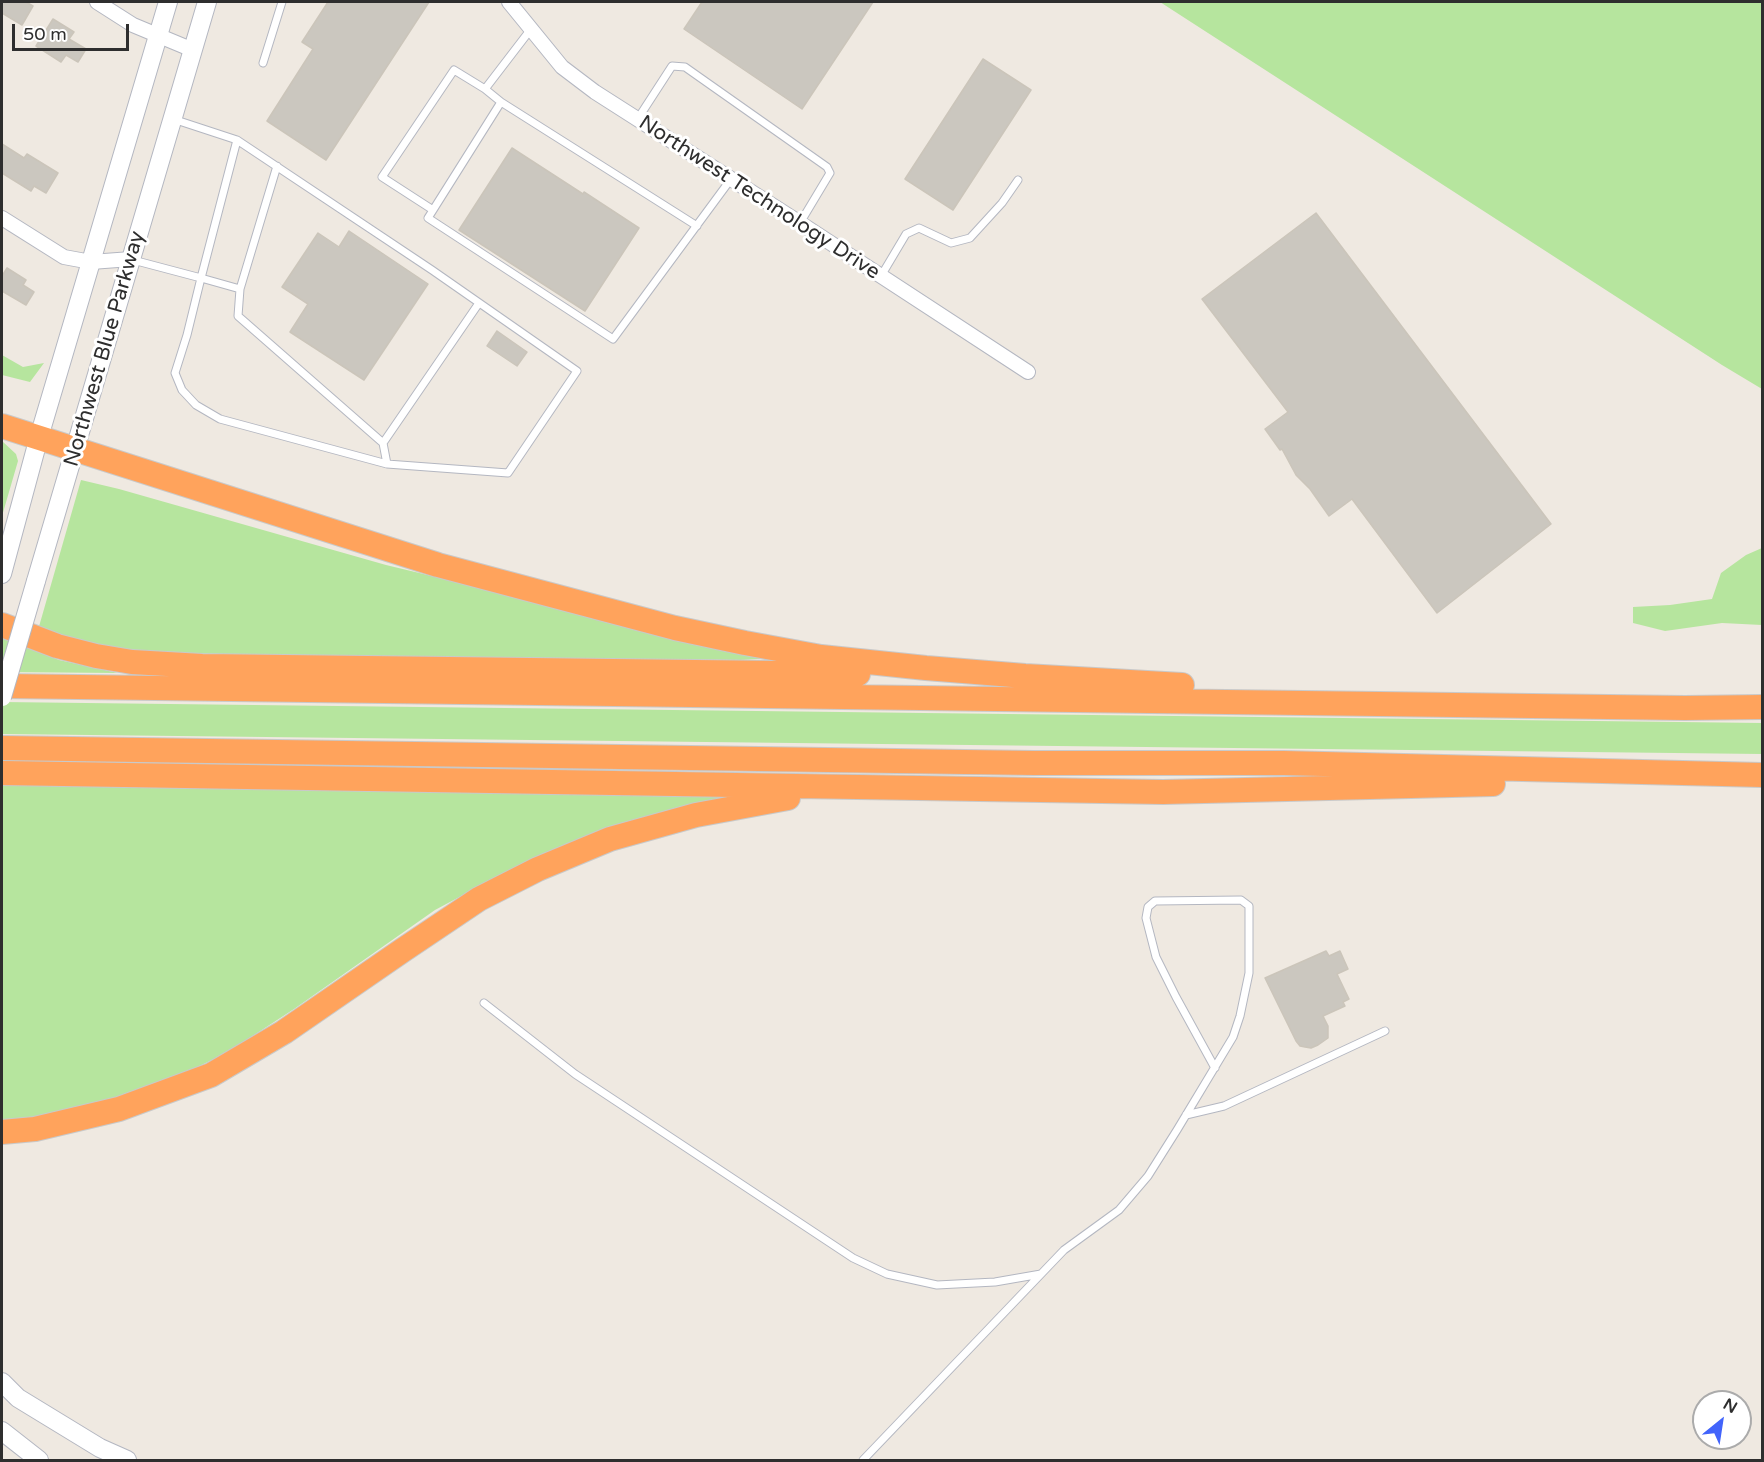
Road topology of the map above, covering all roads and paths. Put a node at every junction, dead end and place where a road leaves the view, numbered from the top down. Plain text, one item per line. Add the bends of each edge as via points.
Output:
1 (97, 2) edge
2 (168, 2) edge
3 (207, 2) edge
4 (282, 2) edge
5 (509, 2) edge
6 (531, 29) junction
7 (158, 34) junction
8 (193, 50) junction
9 (263, 63) dead end
10 (485, 89) junction
11 (501, 102) junction
12 (173, 119) junction
13 (637, 120) junction
14 (237, 140) junction
15 (277, 166) junction
16 (731, 180) junction
17 (1018, 180) dead end
18 (432, 210) junction
19 (2, 218) edge
20 (800, 223) junction
21 (697, 226) junction
22 (130, 259) junction
23 (91, 262) junction
24 (881, 276) junction
25 (201, 278) junction
26 (240, 289) junction
27 (479, 303) junction
28 (1028, 372) dead end
29 (2, 426) edge
30 (39, 437) junction
31 (383, 443) junction
32 (76, 449) junction
33 (387, 464) junction
34 (3, 570) edge
35 (2, 625) edge
36 (1025, 676) junction
37 (2, 686) edge
38 (2, 697) edge
39 (1466, 704) junction
40 (1762, 707) edge
41 (2, 748) edge
42 (2, 773) edge
43 (1736, 775) junction
44 (1762, 775) edge
45 (867, 788) junction
46 (484, 1003) dead end
47 (1385, 1031) dead end
48 (1215, 1068) junction
49 (1186, 1115) junction
50 (2, 1132) edge
51 (1041, 1274) junction
52 (2, 1382) edge
53 (2, 1431) edge
54 (39, 1461) edge
55 (127, 1461) edge
56 (863, 1461) edge

1 - 7 street via 133,25
2 - 7 street, Northwest Blue Parkway
3 - 8 street, Northwest Blue Parkway
4 - 9 lane
5 - 6 street, Northwest Technology Drive
6 - 10 lane
6 - 13 street, Northwest Technology Drive via 562,67
7 - 8 street
7 - 23 street, Northwest Blue Parkway
8 - 12 street, Northwest Blue Parkway
10 - 11 lane
10 - 18 lane via 454,70 382,177
11 - 18 lane
11 - 21 lane
12 - 14 lane
12 - 22 street, Northwest Blue Parkway
13 - 16 street, Northwest Technology Drive
13 - 20 lane via 672,66 685,67 828,167 830,173
14 - 15 lane
14 - 25 lane
15 - 26 lane
15 - 27 lane
16 - 20 street, Northwest Technology Drive
16 - 21 lane
17 - 24 lane via 970,238 951,243 919,228 906,234
18 - 21 lane via 428,218 613,339
19 - 23 street via 64,257
20 - 24 street, Northwest Technology Drive
22 - 23 street
22 - 25 lane
22 - 32 street, Northwest Blue Parkway
23 - 30 street, Northwest Blue Parkway
24 - 28 street, Northwest Technology Drive
25 - 26 lane
25 - 33 lane via 175,373 182,390 196,405 220,419
26 - 31 lane via 238,316
27 - 31 lane
27 - 33 lane via 578,371 508,472
29 - 30 highway
30 - 32 highway
30 - 34 street, Northwest Blue Parkway
31 - 33 lane
32 - 36 highway via 438,565 675,628 821,657
32 - 38 street, Northwest Blue Parkway, bridge
35 - 36 highway via 96,656 202,666
36 - 39 highway
37 - 39 highway
39 - 40 highway
41 - 43 highway via 1284,763
42 - 45 highway
43 - 44 highway
43 - 45 highway via 1175,791
45 - 50 highway via 696,815 610,839 479,899 284,1032 211,1076 119,1109 35,1129
46 - 51 lane via 575,1074 853,1258 887,1274 937,1285 995,1282
47 - 49 lane via 1224,1106
48 - 48 lane via 1156,957 1146,918 1148,907 1155,901 1241,900 1249,906 1249,973 1240,1016
48 - 49 lane
49 - 51 lane via 1149,1176 1119,1210 1064,1250
51 - 56 lane
52 - 55 street via 18,1398
53 - 54 street

